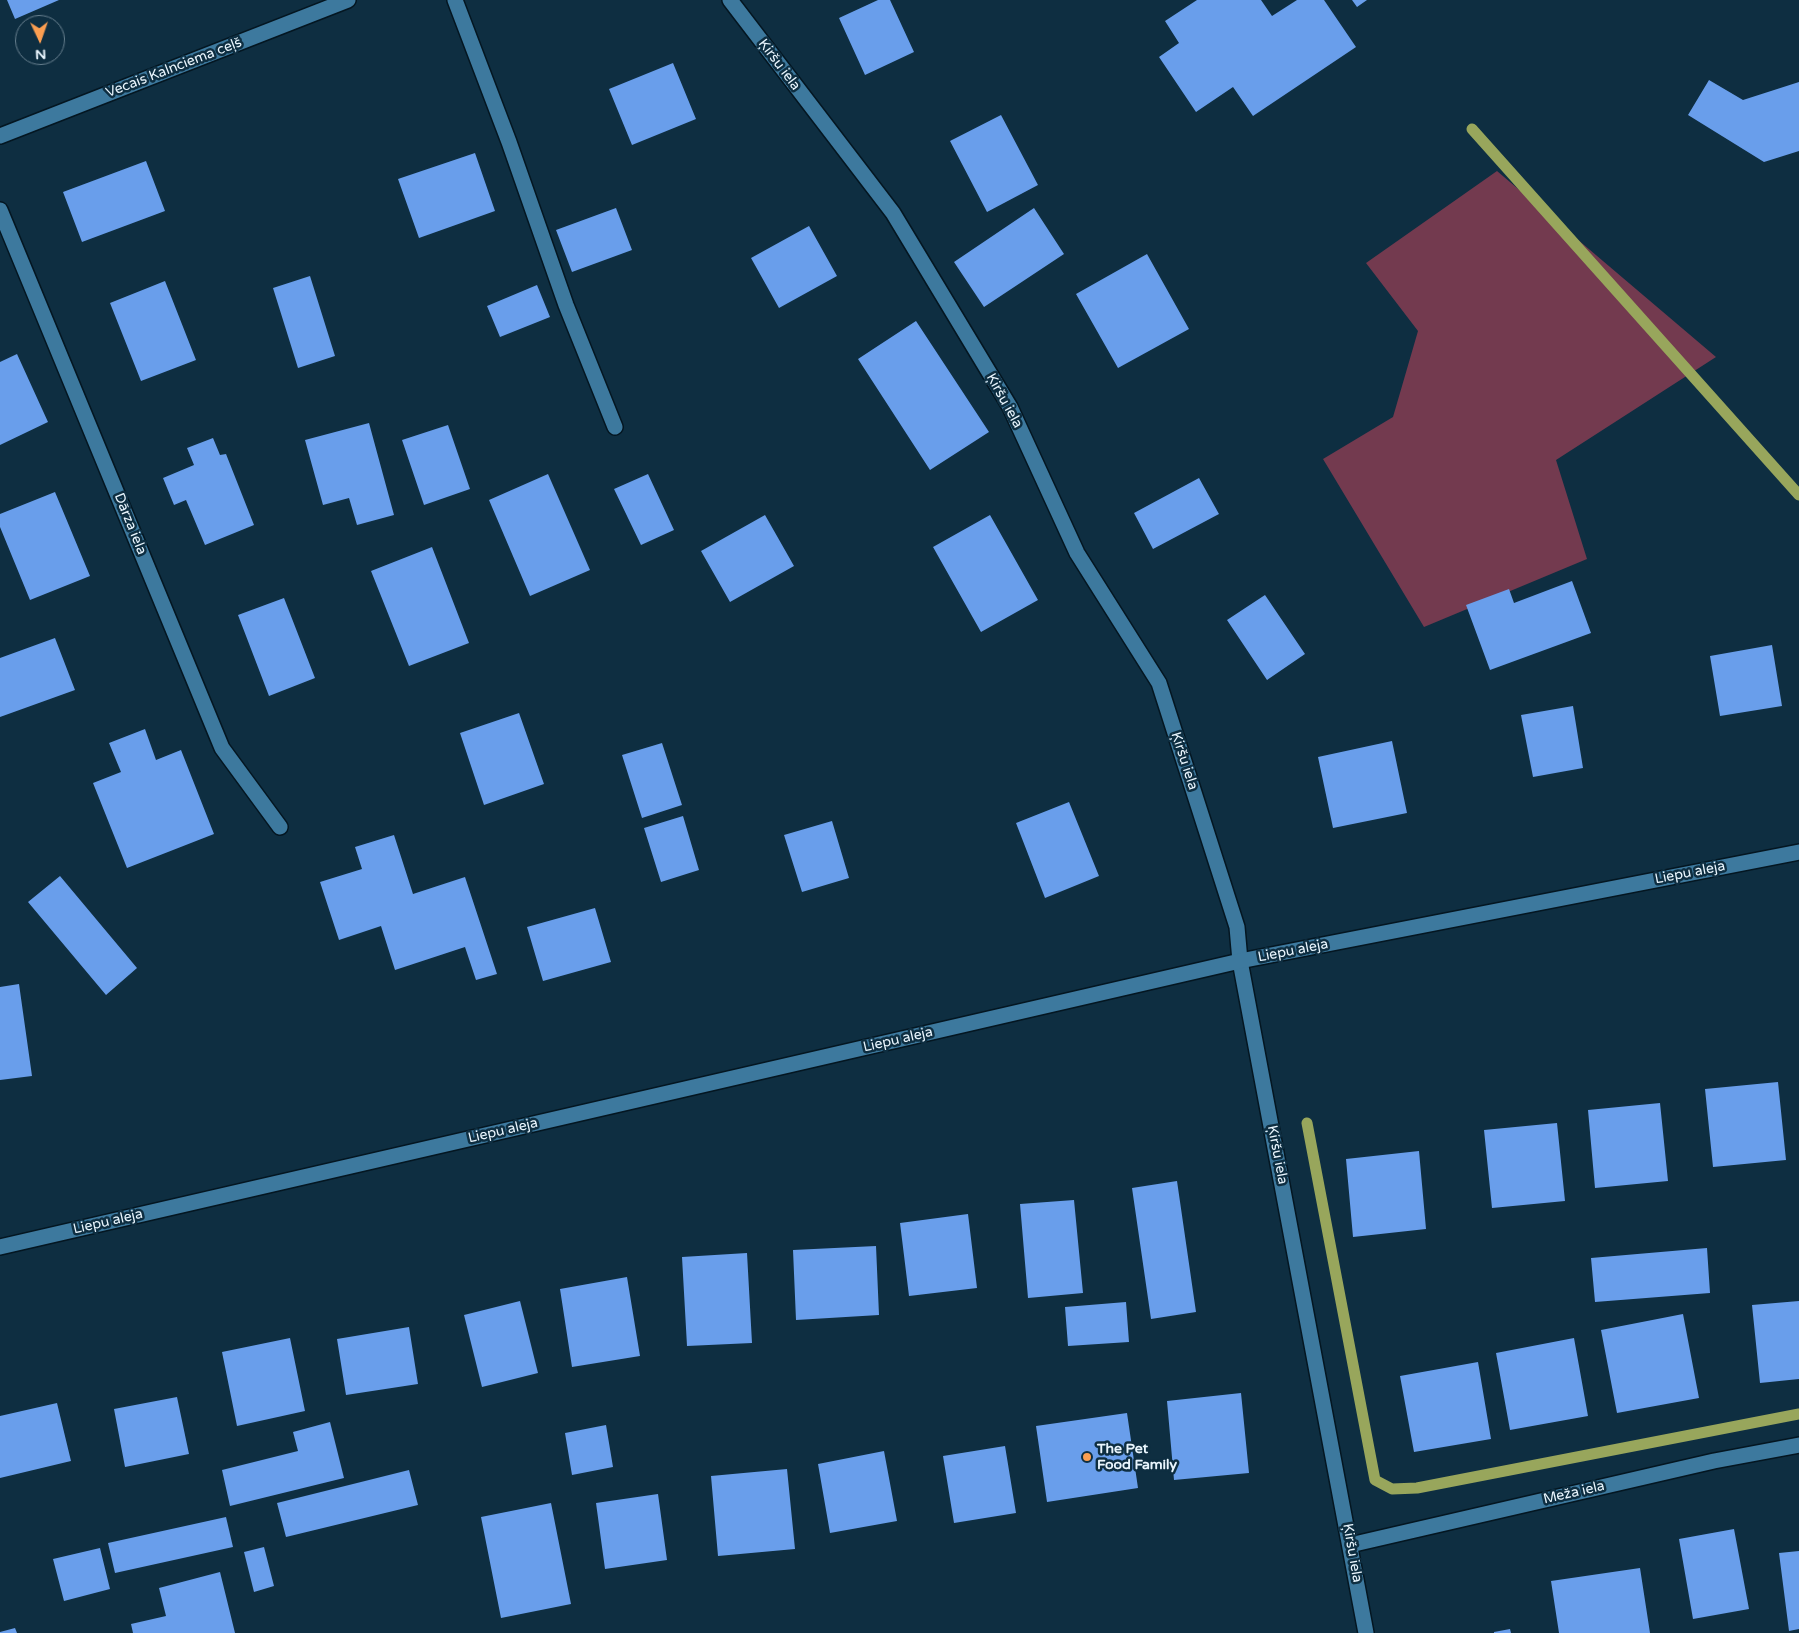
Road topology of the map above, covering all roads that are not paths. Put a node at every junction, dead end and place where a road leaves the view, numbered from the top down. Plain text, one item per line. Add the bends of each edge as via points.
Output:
1 (348, 0) edge
2 (455, 0) edge
3 (730, 0) edge
4 (0, 136) edge
5 (0, 210) edge
6 (615, 427) dead end
7 (280, 827) dead end
8 (1799, 852) edge
9 (1240, 962) junction
10 (0, 1247) edge
11 (1799, 1445) edge
12 (1350, 1545) junction
13 (1366, 1633) edge

1 - 4 street, Vecais Kalnciema ceļš
2 - 6 street via 566,305
3 - 9 street, Ķiršu iela via 893,213 1010,407 1077,553 1159,682 1237,927
5 - 7 street, Dārza iela via 222,748
8 - 9 street, Liepu aleja
9 - 10 street, Liepu aleja
9 - 12 street, Ķiršu iela
11 - 12 street, Meža iela via 1714,1461
12 - 13 street, Ķiršu iela

